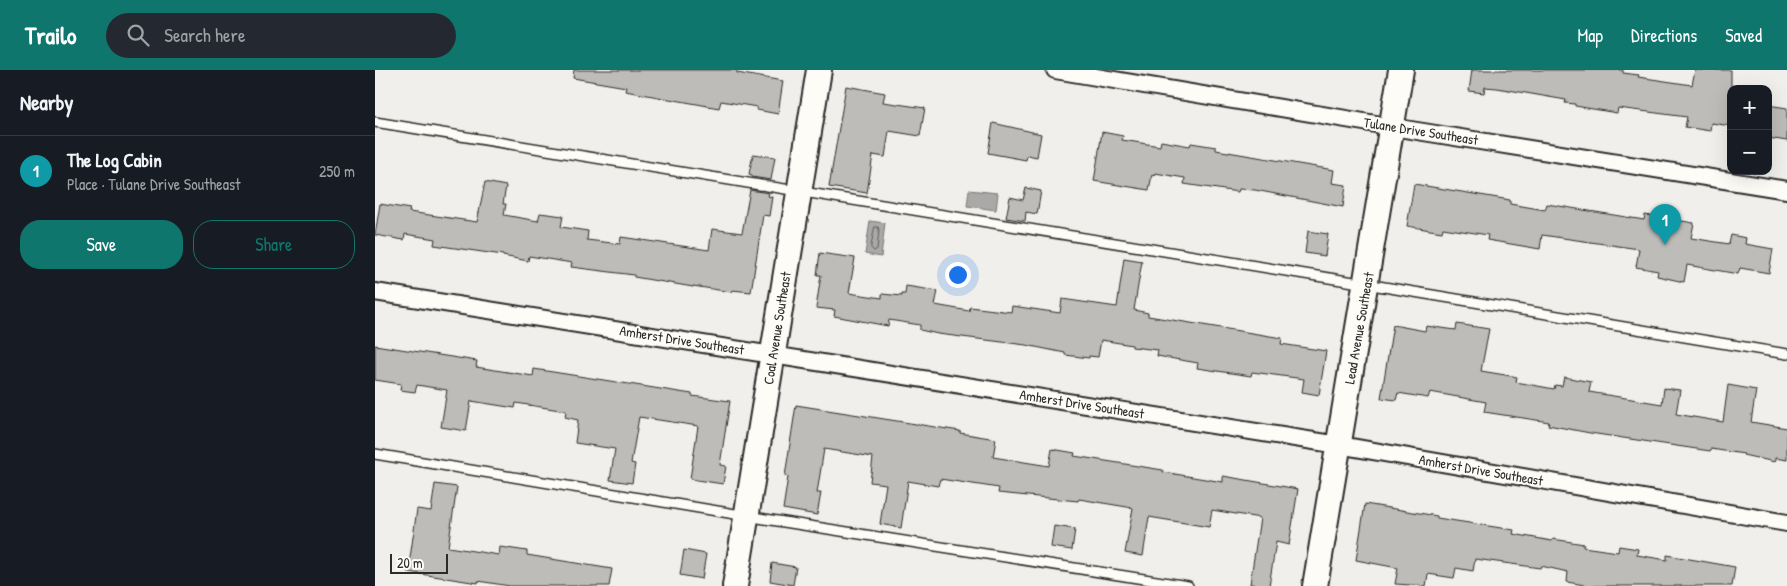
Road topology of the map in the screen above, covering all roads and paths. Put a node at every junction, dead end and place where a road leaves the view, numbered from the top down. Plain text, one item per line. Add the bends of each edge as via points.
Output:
1 (819, 70) edge
2 (1055, 70) edge
3 (1401, 70) edge
4 (375, 122) edge
5 (1392, 126) junction
6 (1787, 190) edge
7 (799, 191) junction
8 (1366, 284) junction
9 (375, 292) edge
10 (773, 354) junction
11 (1787, 354) edge
12 (1339, 446) junction
13 (375, 454) edge
14 (746, 516) junction
15 (1787, 523) edge
16 (735, 586) edge
17 (1188, 586) edge
18 (1315, 586) edge

1 - 7 main road, Coal Avenue Southeast
2 - 5 street, Tulane Drive Southeast
3 - 5 main road, Lead Avenue Southeast
4 - 7 lane
5 - 6 street, Tulane Drive Southeast
5 - 8 main road, Lead Avenue Southeast
7 - 8 lane
7 - 10 main road, Coal Avenue Southeast
8 - 11 lane
8 - 12 main road, Lead Avenue Southeast
9 - 10 street, Amherst Drive Southeast
10 - 12 street, Amherst Drive Southeast
10 - 14 main road, Coal Avenue Southeast
12 - 15 street, Amherst Drive Southeast
12 - 18 main road, Lead Avenue Southeast
13 - 14 lane
14 - 16 main road, Coal Avenue Southeast
14 - 17 lane

